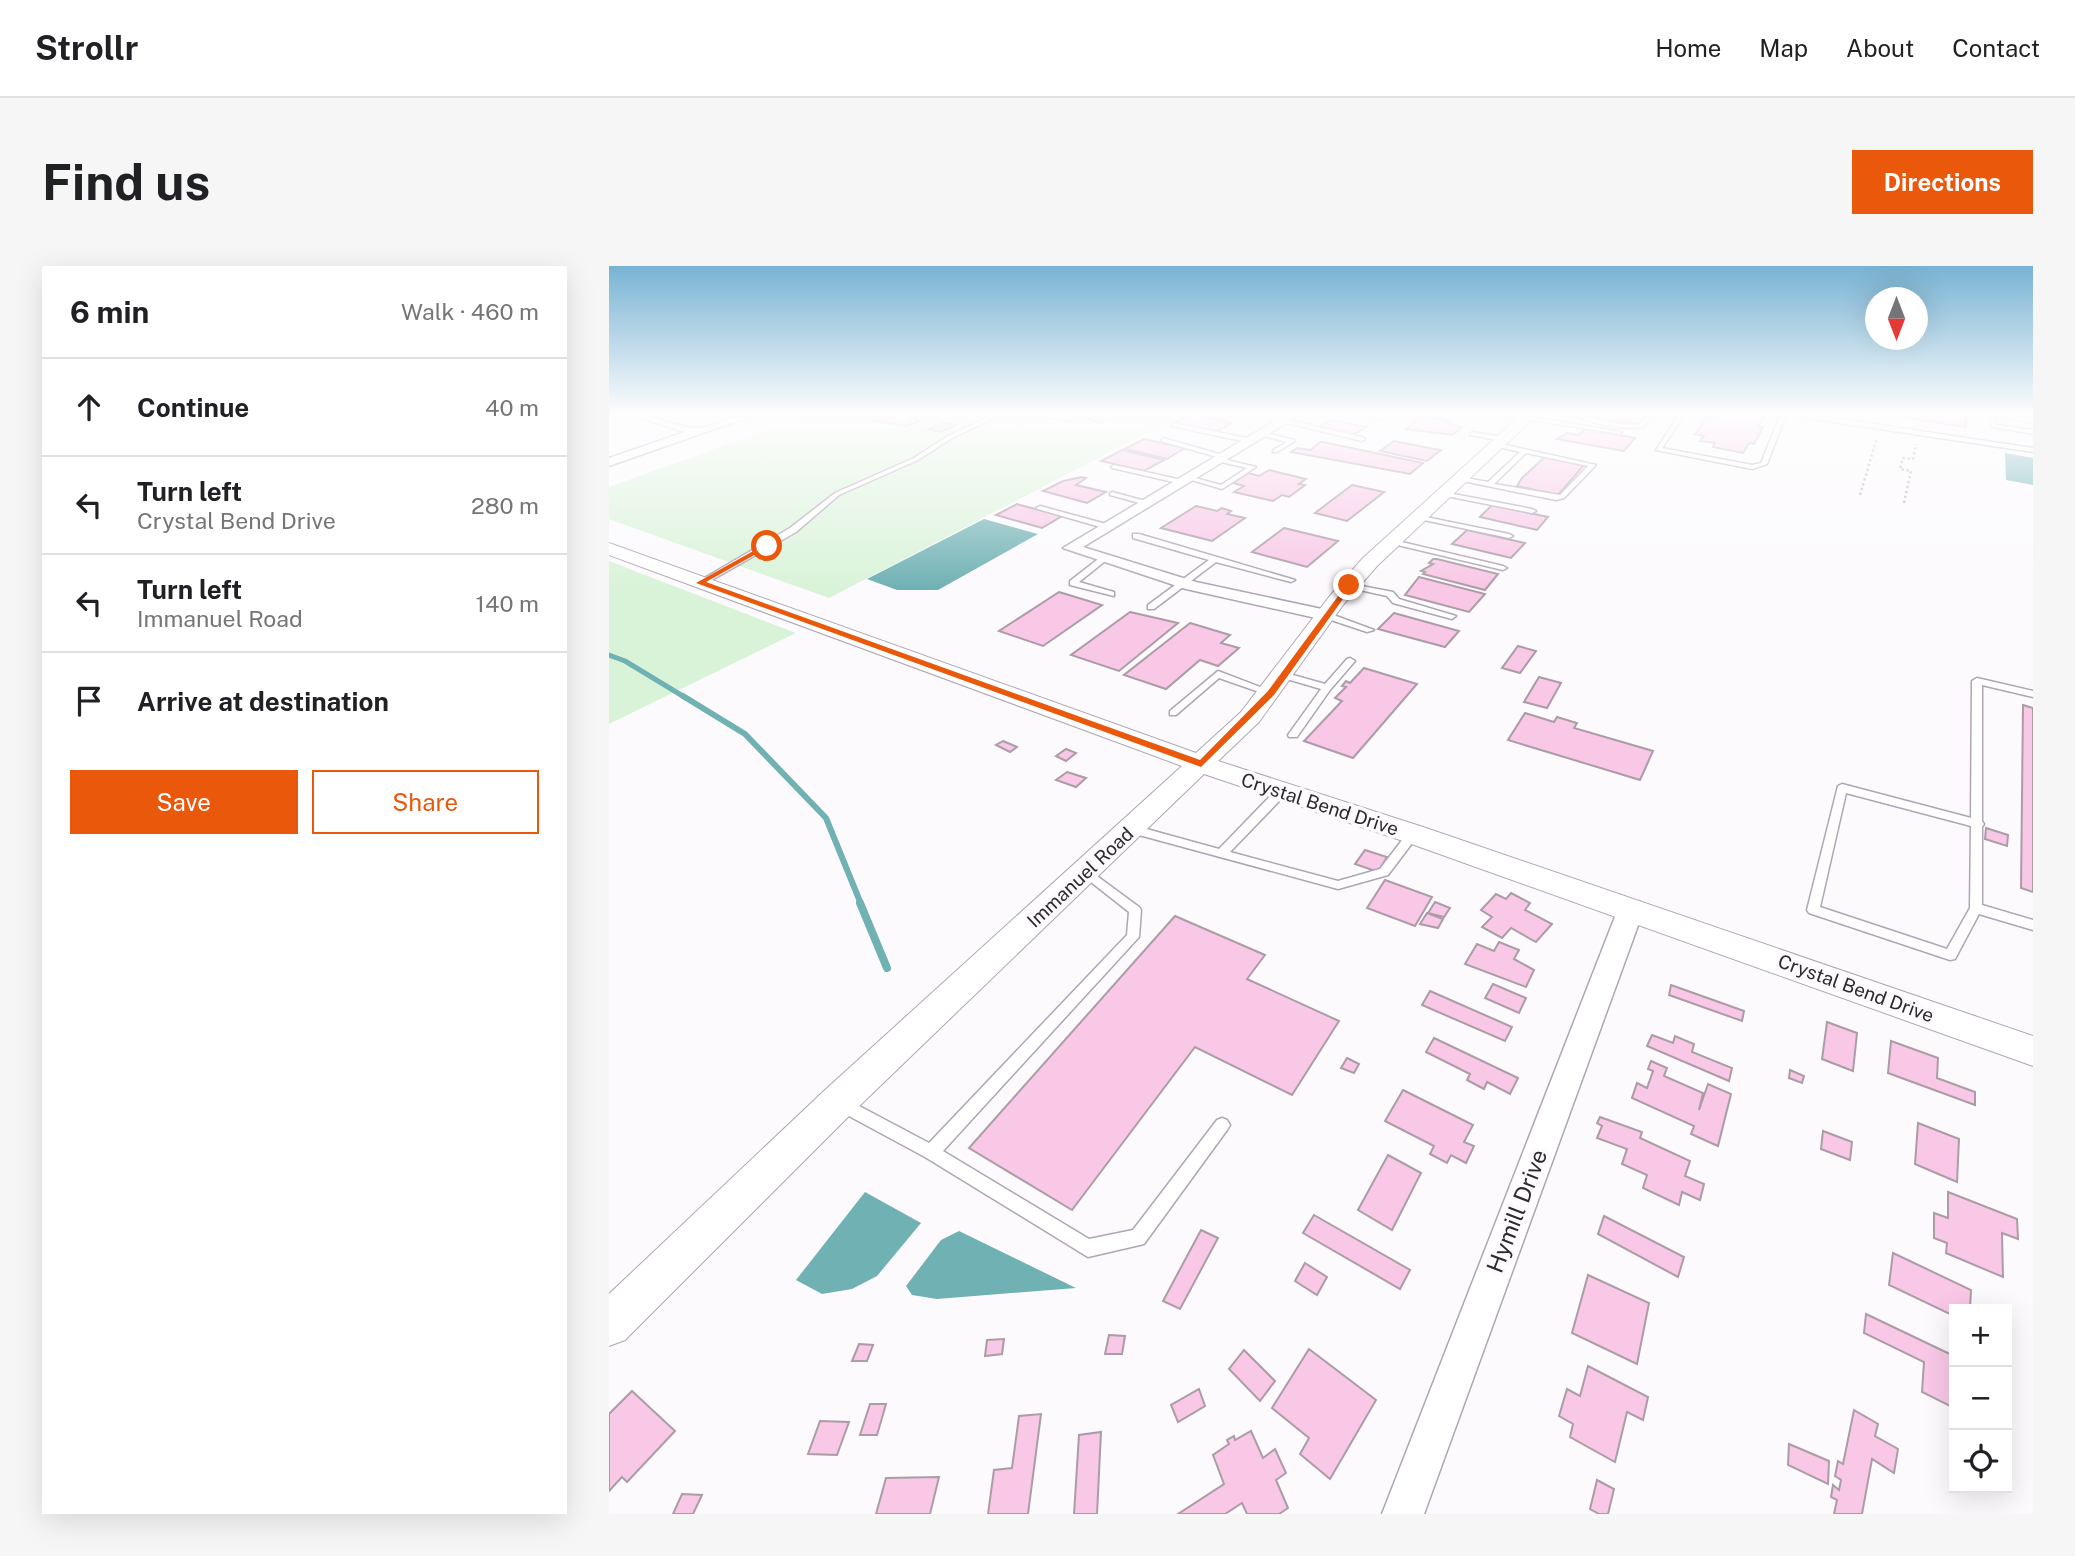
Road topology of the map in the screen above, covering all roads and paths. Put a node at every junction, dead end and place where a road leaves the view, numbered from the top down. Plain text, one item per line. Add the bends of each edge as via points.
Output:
1 (888, 471) edge
2 (1137, 471) edge
3 (1200, 471) edge
4 (1246, 471) edge
5 (1468, 471) edge
6 (1503, 471) edge
7 (1587, 471) edge
8 (1867, 471) edge
9 (1911, 471) edge
10 (1459, 479) junction
11 (1185, 480) junction
12 (1489, 485) junction
13 (1112, 494) dead end
14 (1444, 494) junction
15 (1860, 495) dead end
16 (1147, 503) junction
17 (1904, 503) dead end
18 (1040, 508) dead end
19 (1532, 511) dead end
20 (1419, 517) junction
21 (1107, 527) junction
22 (1136, 536) dead end
23 (1509, 536) dead end
24 (1392, 541) junction
25 (609, 549) edge
26 (1105, 558) junction
27 (1216, 559) junction
28 (1503, 568) dead end
29 (1291, 580) dead end
30 (700, 583) junction
31 (1184, 583) junction
32 (1349, 585) junction
33 (1111, 594) dead end
34 (1151, 607) dead end
35 (1325, 615) junction
36 (1451, 616) dead end
37 (1370, 630) dead end
38 (1350, 661) dead end
39 (1283, 676) junction
40 (1327, 688) junction
41 (1271, 693) junction
42 (2033, 694) edge
43 (1173, 713) dead end
44 (1293, 735) dead end
45 (1201, 764) junction
46 (1281, 792) junction
47 (1978, 824) junction
48 (1132, 829) junction
49 (1413, 834) junction
50 (1222, 853) junction
51 (1086, 872) junction
52 (1976, 908) junction
53 (1631, 909) junction
54 (2033, 925) edge
55 (2033, 1051) edge
56 (838, 1102) junction
57 (1222, 1125) dead end
58 (931, 1152) junction
59 (609, 1324) edge
60 (1403, 1514) edge

1 - 30 lane via 837,494 793,530
2 - 11 lane
3 - 11 street
4 - 11 lane via 1222,487
5 - 10 street, Immanuel Road
6 - 12 lane
7 - 12 lane via 1562,497
8 - 15 path
9 - 17 path
10 - 12 lane
10 - 14 street, Immanuel Road
11 - 16 street
13 - 16 lane
14 - 19 lane
14 - 20 street, Immanuel Road
16 - 21 street
18 - 21 lane
20 - 23 lane
20 - 24 street, Immanuel Road
21 - 26 street via 1071,548
22 - 27 lane
24 - 28 lane
24 - 32 street, Immanuel Road
25 - 30 street, Crystal Bend Drive
26 - 31 street
26 - 33 lane via 1073,583
27 - 29 lane
27 - 31 lane
30 - 45 street, Crystal Bend Drive
31 - 34 lane
31 - 35 street
32 - 35 street, Immanuel Road
32 - 36 lane
35 - 37 lane
35 - 39 street, Immanuel Road
38 - 40 lane
39 - 40 lane
39 - 41 street, Immanuel Road
40 - 44 lane
41 - 43 lane via 1218,674
41 - 45 street, Immanuel Road
42 - 47 lane via 1977,681
45 - 46 street, Crystal Bend Drive
45 - 48 street, Immanuel Road
46 - 49 street, Crystal Bend Drive
46 - 50 lane
47 - 52 lane
47 - 52 lane via 1842,788 1812,909 1950,955
48 - 50 lane
48 - 51 street, Immanuel Road
49 - 50 lane via 1384,872 1338,885
49 - 53 street, Crystal Bend Drive
51 - 56 street, Immanuel Road
51 - 58 lane via 1135,909 1133,937
52 - 54 lane
53 - 55 street, Crystal Bend Drive
53 - 60 street, Hymill Drive
56 - 58 lane
56 - 59 street, Immanuel Road
57 - 58 lane via 1138,1238 1088,1248

